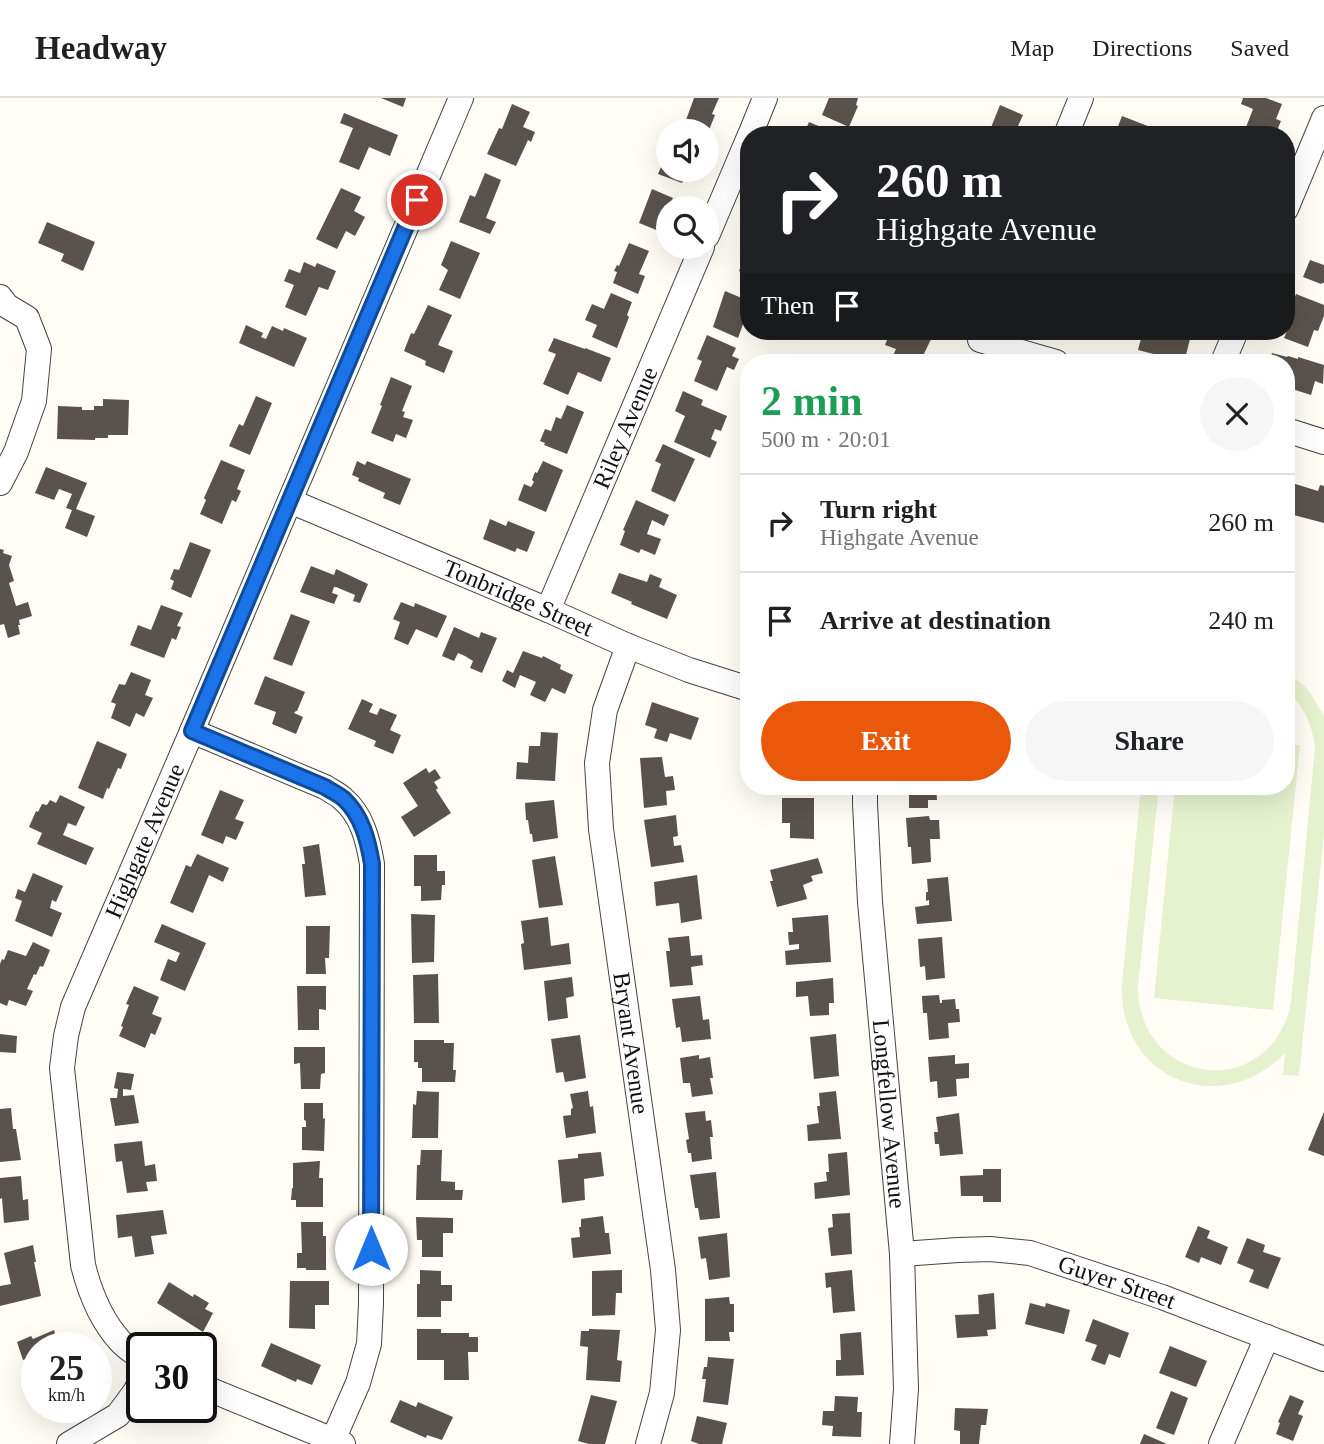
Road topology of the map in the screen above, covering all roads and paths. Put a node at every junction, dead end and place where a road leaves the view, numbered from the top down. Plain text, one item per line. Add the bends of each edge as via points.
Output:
1 (460, 98) edge
2 (765, 98) edge
3 (1081, 98) edge
4 (1324, 118) edge
5 (753, 126) edge
6 (1070, 126) edge
7 (740, 157) edge
8 (1295, 187) edge
9 (719, 207) edge
10 (697, 259) edge
11 (0, 297) edge
12 (978, 344) edge
13 (1021, 354) edge
14 (1295, 433) edge
15 (1324, 442) edge
16 (7, 459) edge
17 (0, 483) edge
18 (290, 501) junction
19 (548, 610) junction
20 (628, 646) junction
21 (740, 686) edge
22 (192, 731) junction
23 (865, 795) edge
24 (902, 1254) junction
25 (1267, 1337) junction
26 (126, 1346) edge
27 (1324, 1359) edge
28 (217, 1393) edge
29 (126, 1404) edge
30 (338, 1442) edge
31 (69, 1444) edge
32 (648, 1444) edge
33 (902, 1444) edge
34 (1221, 1444) edge

1 - 18 street, Highgate Avenue
2 - 5 street
3 - 6 street
4 - 8 street
7 - 9 street
10 - 19 street, Riley Avenue
11 - 16 street via 27,318 39,349 34,401
12 - 13 street
14 - 15 street
16 - 17 street
18 - 19 street, Tonbridge Street
18 - 22 street, Highgate Avenue
19 - 20 street, Tonbridge Street
20 - 21 street, Tonbridge Street
20 - 32 street, Bryant Avenue via 604,710 597,763 601,829 668,1330 662,1393
22 - 26 street, Highgate Avenue via 73,1007 62,1068 83,1265 101,1315
22 - 30 street via 325,787 344,799 368,841 372,864 371,1304 369,1344
23 - 24 street, Longfellow Avenue via 870,902
24 - 25 street, Guyer Street via 990,1249 1030,1253
24 - 33 street, Longfellow Avenue via 906,1389
25 - 27 street, Guyer Street
25 - 34 street
28 - 30 street
29 - 31 street via 118,1415

